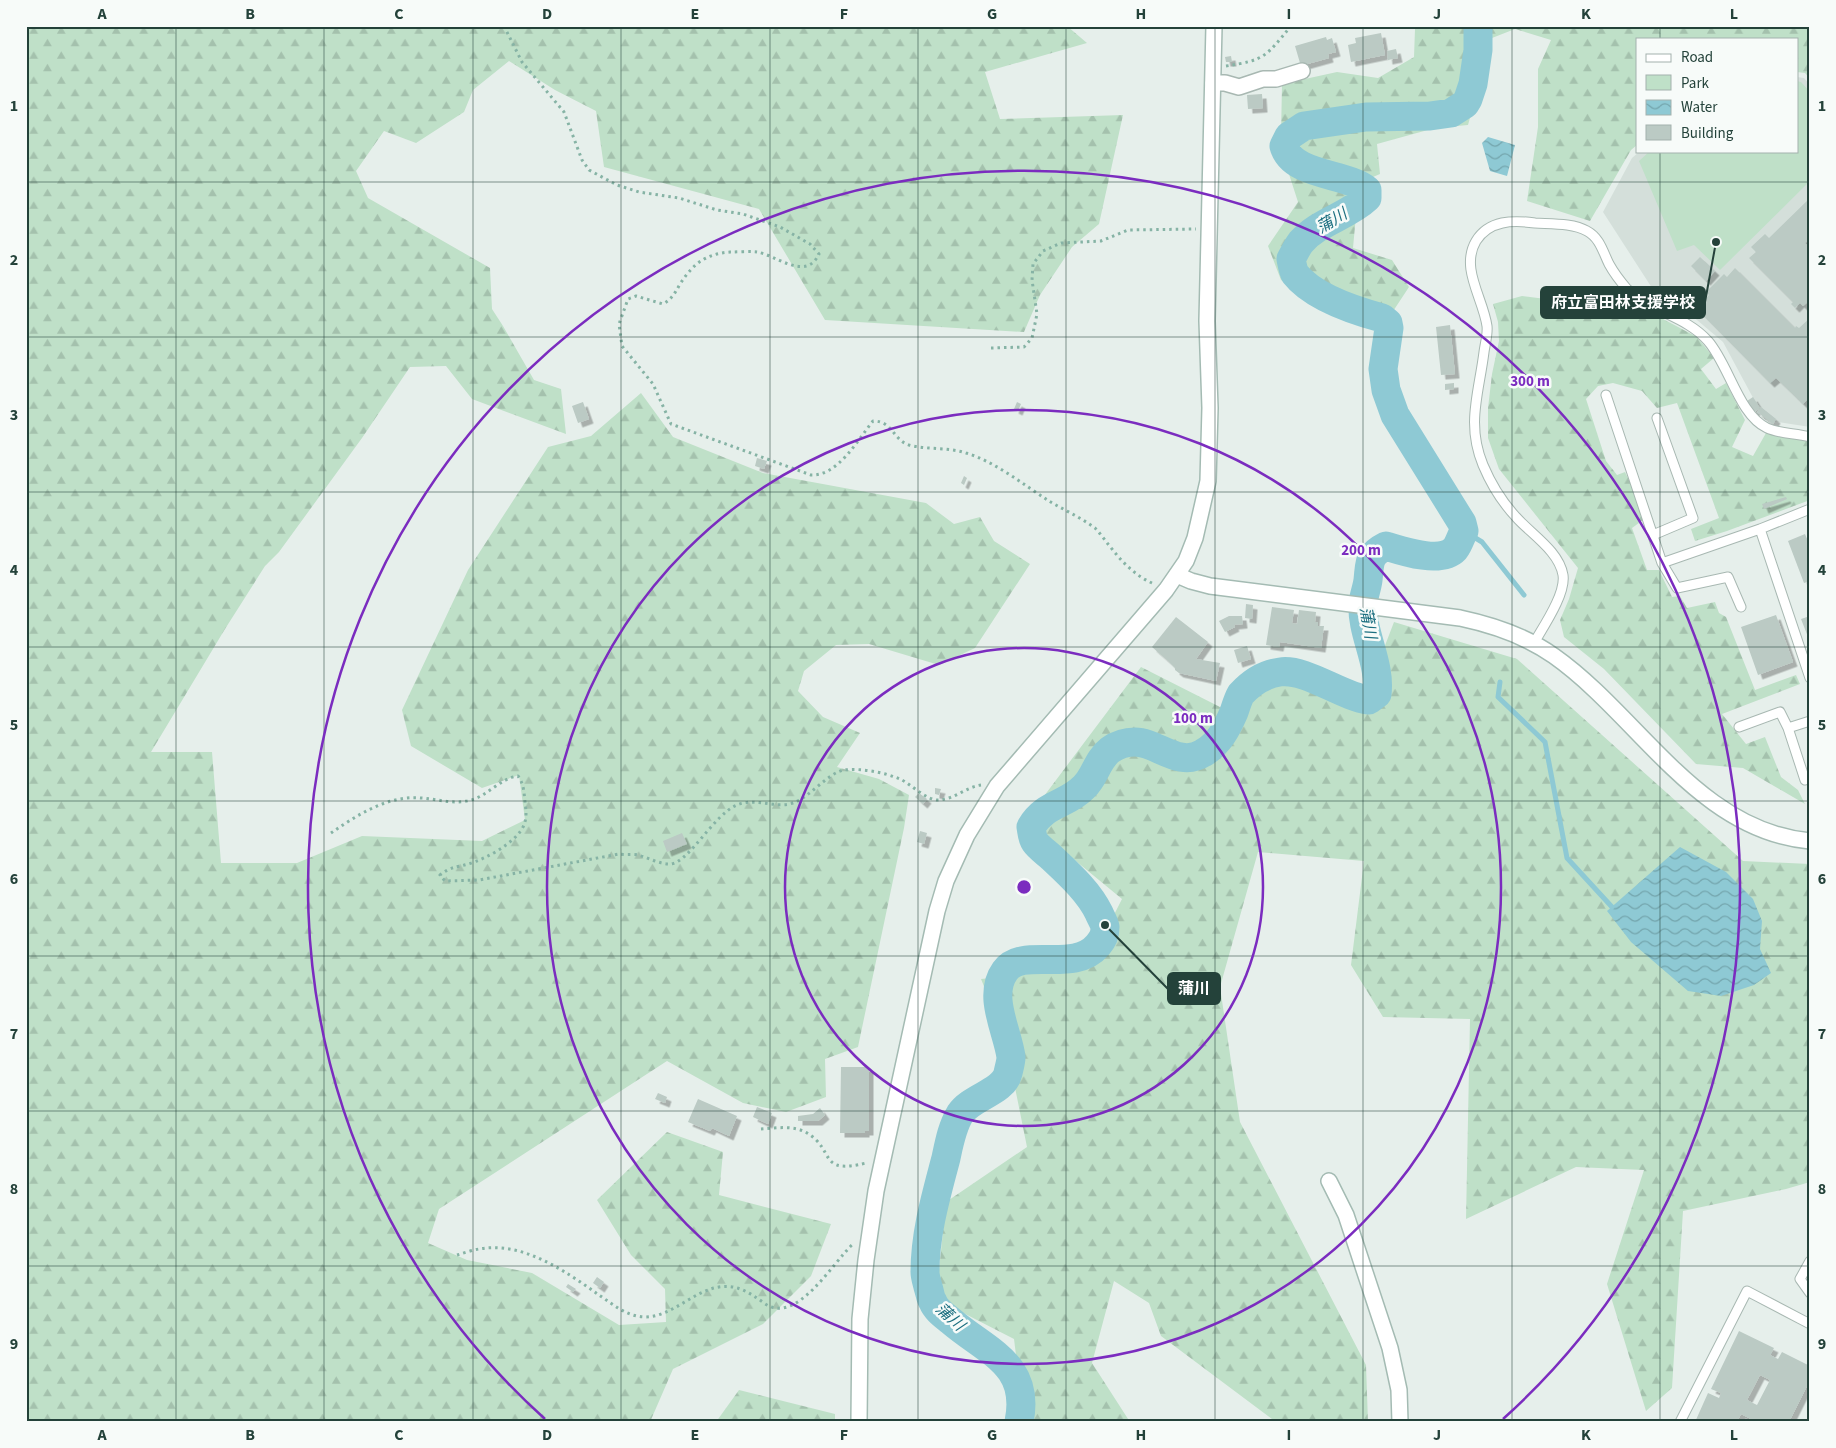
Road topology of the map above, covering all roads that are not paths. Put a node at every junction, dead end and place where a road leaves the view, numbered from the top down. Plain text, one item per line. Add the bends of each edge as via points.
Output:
1 (1214, 26) edge
2 (1302, 71) dead end
3 (1213, 83) junction
4 (1606, 395) dead end
5 (1657, 418) dead end
6 (1810, 437) edge
7 (1810, 510) edge
8 (1760, 529) junction
9 (1653, 536) junction
10 (1662, 563) junction
11 (1177, 575) junction
12 (1741, 607) dead end
13 (1534, 644) junction
14 (1810, 678) edge
15 (1810, 721) edge
16 (1739, 727) dead end
17 (1788, 728) junction
18 (1805, 780) dead end
19 (1810, 841) edge
20 (1329, 1181) dead end
21 (1810, 1261) edge
22 (1810, 1294) edge
23 (1810, 1324) edge
24 (859, 1422) edge
25 (1400, 1422) edge
26 (1680, 1422) edge

1 - 3 street
2 - 3 street via 1239,87
3 - 11 street via 1207,321 1208,481 1195,538
4 - 9 lane
5 - 9 lane via 1694,518
6 - 13 lane via 1779,432 1755,420 1716,350 1696,329 1628,289 1618,278 1599,243 1588,232 1579,227 1521,221 1505,222 1482,233 1469,257 1487,328 1473,421 1475,440 1488,475 1503,501 1553,555 1563,576 1558,598
7 - 8 lane
8 - 10 lane
8 - 14 lane
9 - 10 lane
10 - 12 lane via 1677,588 1728,577
11 - 13 street via 1210,586 1409,610 1483,623
11 - 24 street via 996,789 966,835 946,881 882,1164 869,1239 860,1319
13 - 19 street via 1584,680 1711,802 1748,825 1786,838
15 - 17 lane
16 - 17 lane via 1780,712
17 - 18 lane
20 - 25 street via 1346,1215 1390,1348 1399,1390
21 - 22 lane via 1800,1278
23 - 26 lane via 1747,1291

